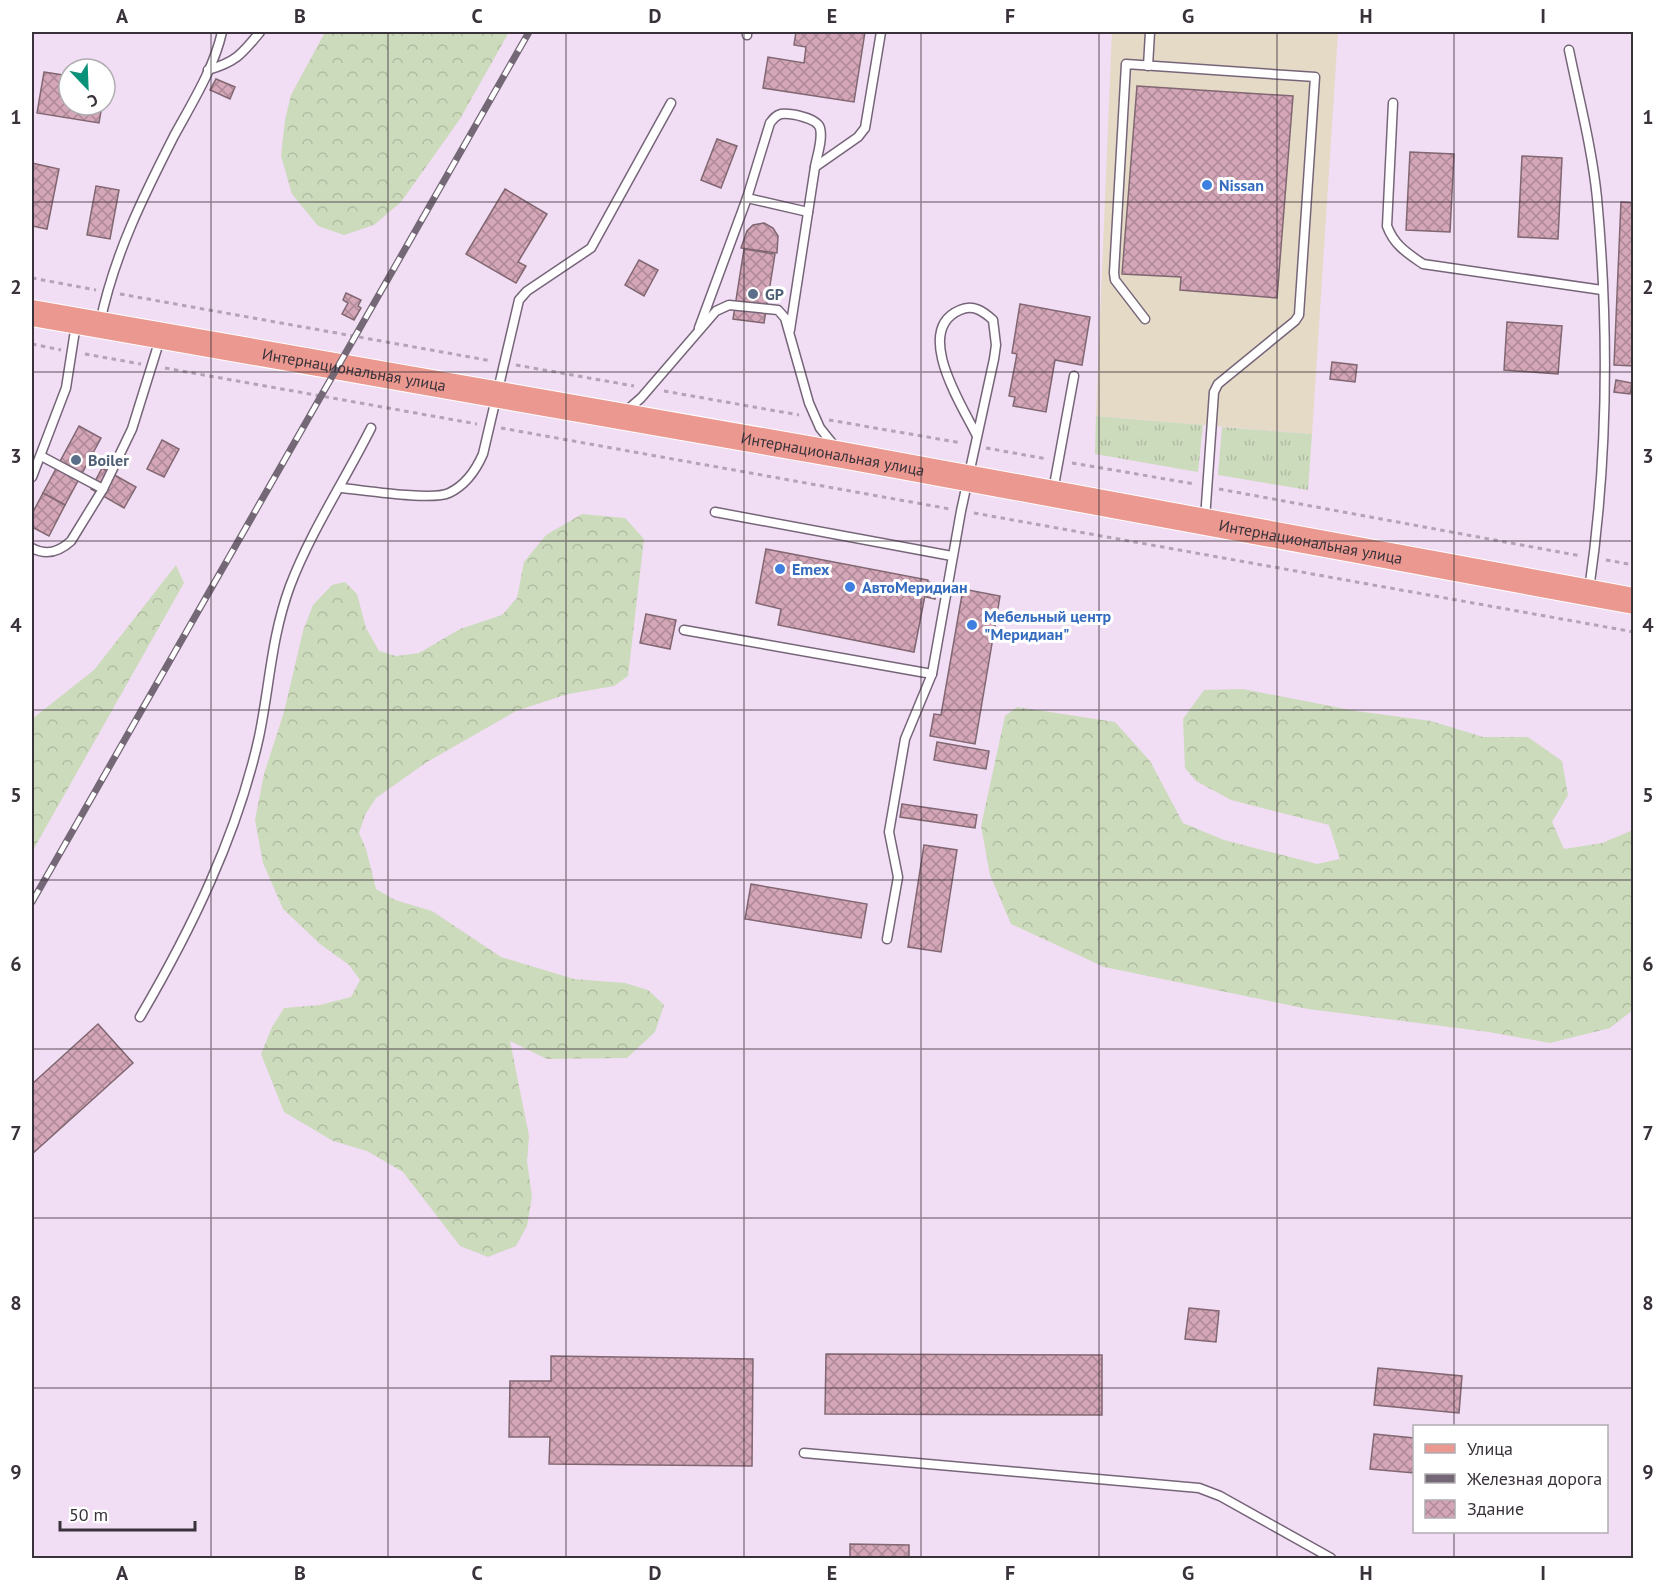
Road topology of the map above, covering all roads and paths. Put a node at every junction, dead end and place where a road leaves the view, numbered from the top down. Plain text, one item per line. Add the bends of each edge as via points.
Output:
1 (222, 32) edge
2 (260, 32) edge
3 (881, 32) edge
4 (1150, 32) edge
5 (1569, 50) dead end
6 (1148, 66) junction
7 (208, 70) junction
8 (671, 103) dead end
9 (1394, 103) dead end
10 (815, 166) junction
11 (747, 198) junction
12 (808, 212) junction
13 (1602, 290) junction
14 (32, 313) edge
15 (1145, 319) dead end
16 (88, 323) junction
17 (697, 334) junction
18 (789, 335) junction
19 (161, 336) junction
20 (32, 344) edge
21 (72, 351) junction
22 (153, 366) junction
23 (1074, 376) dead end
24 (495, 395) junction
25 (618, 417) junction
26 (490, 426) junction
27 (371, 428) dead end
28 (977, 436) junction
29 (842, 455) junction
30 (41, 456) junction
31 (32, 477) edge
32 (968, 479) junction
33 (341, 488) junction
34 (103, 489) junction
35 (1053, 495) junction
36 (961, 511) junction
37 (716, 512) dead end
38 (1205, 523) junction
39 (32, 548) edge
40 (952, 556) junction
41 (1589, 593) junction
42 (1634, 601) edge
43 (684, 630) dead end
44 (1634, 632) edge
45 (932, 674) junction
46 (887, 939) dead end
47 (140, 1017) dead end
48 (804, 1453) dead end
49 (1331, 1558) edge

1 - 7 lane
2 - 7 lane via 230,64
3 - 10 lane via 865,128
4 - 6 lane
5 - 13 lane via 1597,197
6 - 15 lane via 1126,64 1113,273
6 - 38 lane via 1315,77 1299,315 1218,384 1214,392
7 - 16 lane via 135,212 106,291
8 - 24 lane via 591,248 521,296
9 - 13 lane via 1387,226 1392,239 1404,251 1423,264
10 - 11 lane via 819,125 782,114 775,117
10 - 12 lane
11 - 12 lane
11 - 17 lane
12 - 18 lane
13 - 41 lane via 1604,419
14 - 16 main road, Интернациональная улица
16 - 19 main road, Интернациональная улица
16 - 21 lane
17 - 18 lane via 716,311 729,305 778,310 785,318
17 - 25 lane via 641,398
18 - 29 lane via 815,417 826,438
19 - 22 lane
19 - 24 main road, Интернациональная улица
20 - 21 path
21 - 22 path
21 - 30 lane via 66,388
22 - 26 path
22 - 34 lane via 132,429
23 - 35 lane
24 - 25 main road, Интернациональная улица
24 - 26 lane
25 - 29 main road, Интернациональная улица
26 - 33 lane via 478,466 448,494
26 - 36 path
27 - 33 lane
28 - 28 lane via 940,354 944,325 949,317 967,307 979,309 993,320 996,345
28 - 32 lane
29 - 32 main road, Интернациональная улица
30 - 31 lane
30 - 34 lane
32 - 35 main road, Интернациональная улица
32 - 36 lane
33 - 47 lane via 311,541 279,621 259,736 230,832 180,948
34 - 39 lane via 65,547 47,553
35 - 38 main road, Интернациональная улица
36 - 40 lane
36 - 44 path
37 - 40 lane
38 - 41 main road, Интернациональная улица
40 - 45 lane
41 - 42 main road, Интернациональная улица
43 - 45 lane
45 - 46 lane via 905,739 889,832 898,877
48 - 49 lane via 1199,1488

